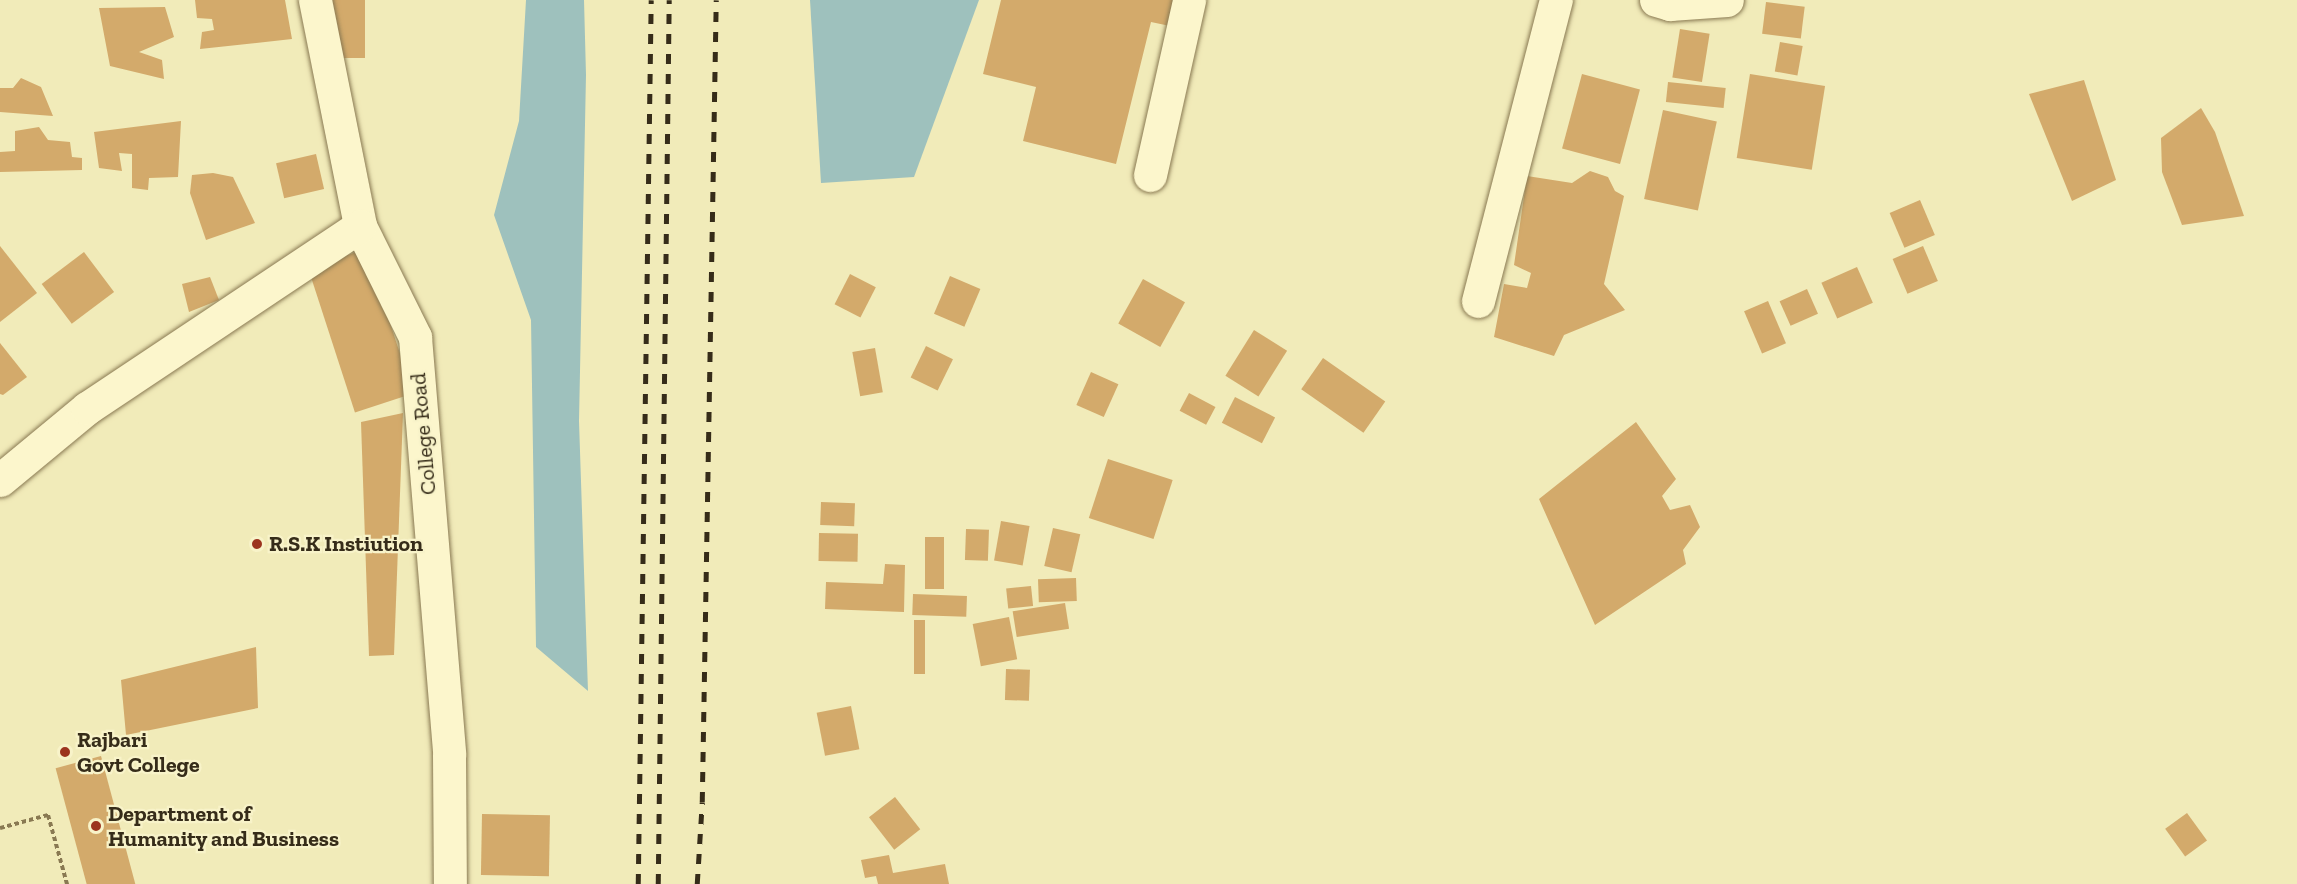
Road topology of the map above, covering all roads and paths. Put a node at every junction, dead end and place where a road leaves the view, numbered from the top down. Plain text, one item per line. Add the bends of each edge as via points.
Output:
1 (315, 0) edge
2 (1189, 0) edge
3 (1556, 0) edge
4 (1656, 0) edge
5 (1727, 0) edge
6 (1150, 175) dead end
7 (360, 226) junction
8 (1478, 301) dead end
9 (0, 480) edge
10 (0, 828) edge
11 (67, 884) edge
12 (450, 884) edge

1 - 7 street, College Road
2 - 6 street
3 - 8 street
4 - 5 street via 1670,4
7 - 9 street via 87,408
7 - 12 street, College Road via 415,337 448,755
10 - 11 path via 48,815

